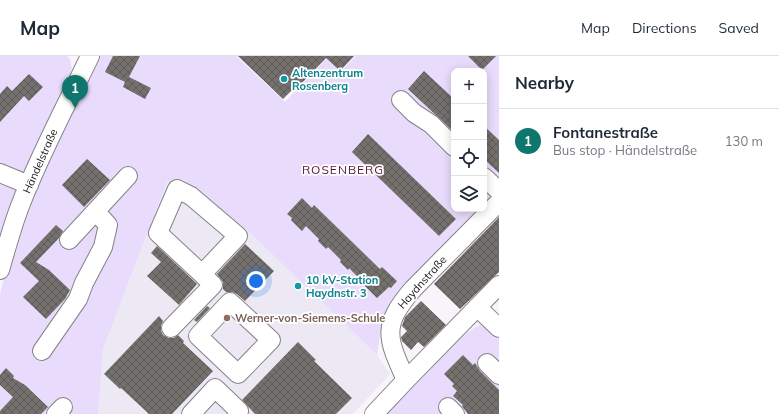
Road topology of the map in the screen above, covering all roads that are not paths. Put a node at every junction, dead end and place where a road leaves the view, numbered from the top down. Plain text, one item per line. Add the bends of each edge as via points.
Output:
1 (90, 56) edge
2 (401, 100) dead end
3 (451, 144) edge
4 (0, 174) edge
5 (128, 176) dead end
6 (487, 180) edge
7 (29, 184) junction
8 (499, 191) edge
9 (499, 202) edge
10 (96, 212) junction
11 (69, 240) dead end
12 (0, 270) edge
13 (202, 274) junction
14 (499, 285) edge
15 (477, 307) junction
16 (171, 328) dead end
17 (499, 328) edge
18 (42, 351) dead end
19 (233, 370) dead end
20 (406, 380) junction
21 (215, 388) junction
22 (191, 414) edge
23 (237, 414) edge
24 (374, 414) edge

1 - 7 street, Händelstraße
2 - 3 street
4 - 7 street
5 - 10 street
6 - 8 street
7 - 12 street, Händelstraße
9 - 20 street, Haydnstraße via 400,304 391,328 390,342
10 - 11 street
10 - 18 street via 108,225 103,247 78,299
13 - 13 street via 158,233 176,189 191,196 238,236
13 - 16 street via 213,285
14 - 15 street
15 - 17 street
15 - 20 street
19 - 21 street
20 - 24 street
21 - 22 street
21 - 23 street via 239,411

